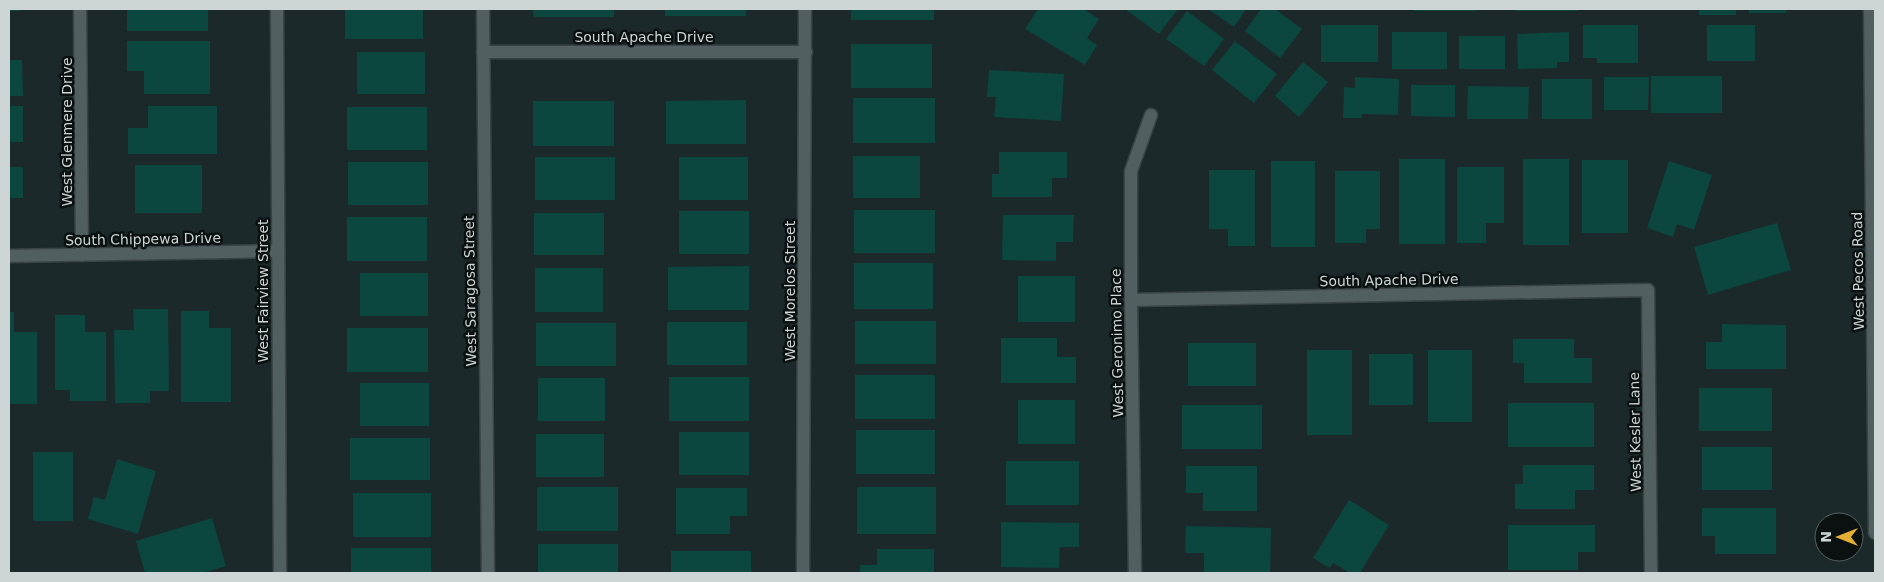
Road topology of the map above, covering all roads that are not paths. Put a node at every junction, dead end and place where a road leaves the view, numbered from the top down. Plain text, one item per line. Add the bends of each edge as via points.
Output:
1 (80, 9) edge
2 (277, 9) edge
3 (483, 9) edge
4 (806, 9) edge
5 (1870, 9) edge
6 (483, 52) junction
7 (806, 52) junction
8 (1151, 115) dead end
9 (278, 251) junction
10 (82, 255) junction
11 (9, 256) edge
12 (1648, 290) joint
13 (1131, 300) junction
14 (1875, 533) edge
15 (280, 573) edge
16 (488, 573) edge
17 (803, 573) edge
18 (1135, 573) edge
19 (1651, 573) edge

1 - 10 street, West Glenmere Drive
2 - 9 street, West Fairview Street
3 - 6 street, West Saragosa Street
4 - 7 street, West Morelos Street
5 - 14 street, West Pecos Road
6 - 7 street, South Apache Drive
6 - 16 street, West Saragosa Street
7 - 17 street, West Morelos Street
8 - 13 street, West Geronimo Place via 1131,171
9 - 10 street, South Chippewa Drive
9 - 15 street, West Fairview Street
10 - 11 street, South Chippewa Drive
12 - 13 street, South Apache Drive
12 - 19 street, West Kesler Lane
13 - 18 street, West Geronimo Place

